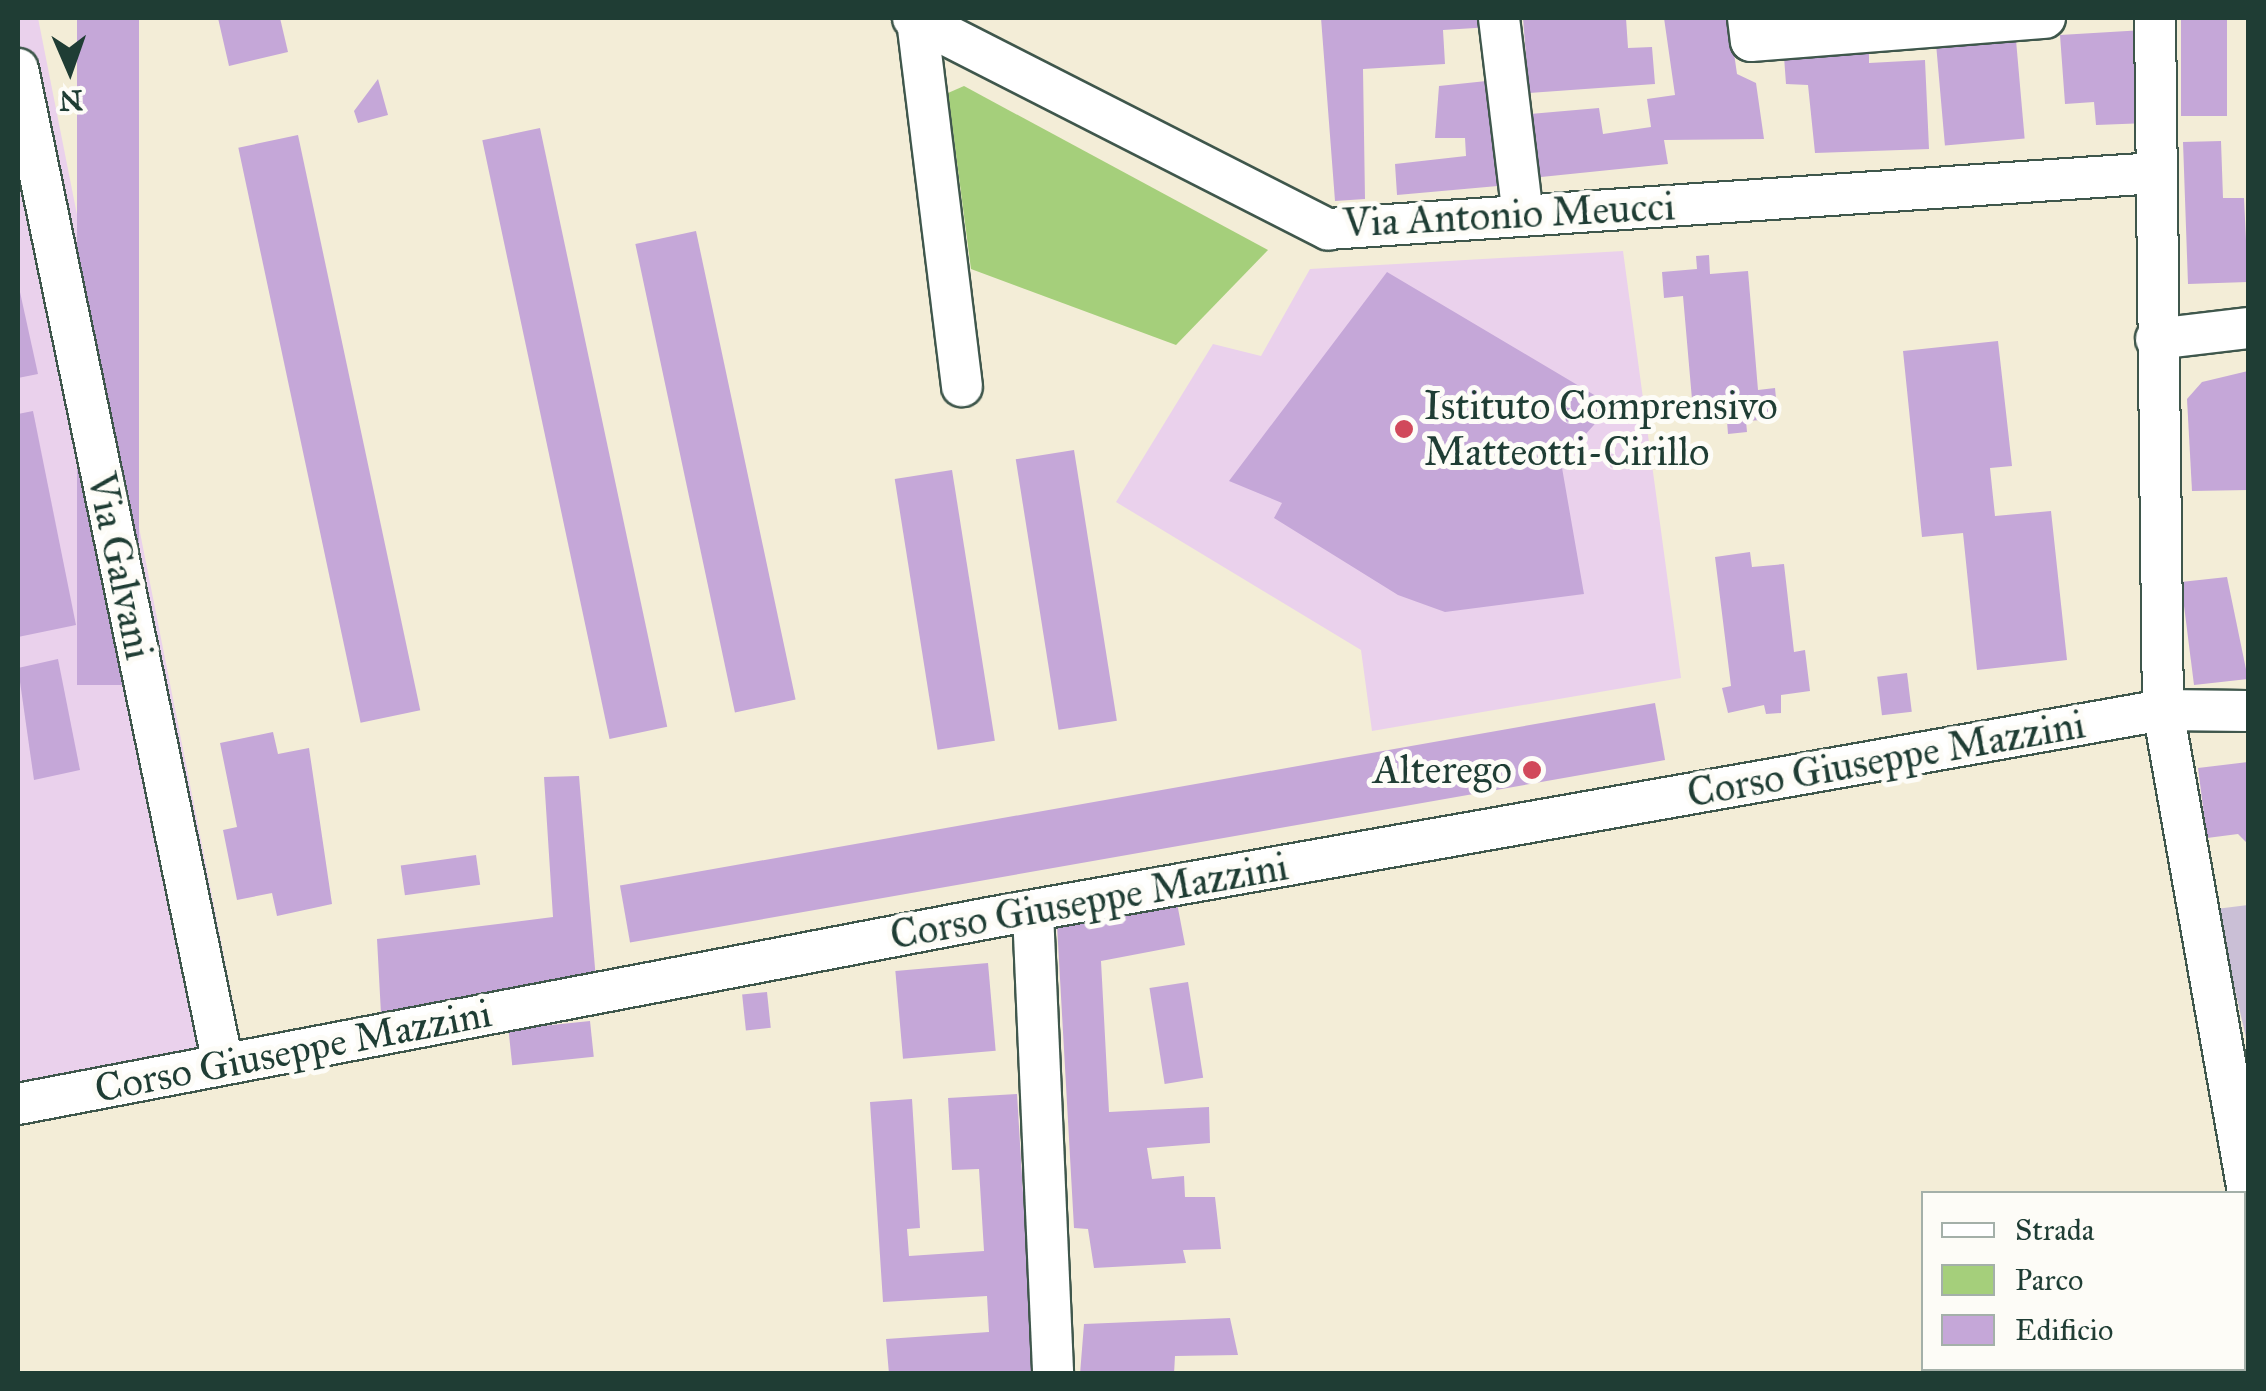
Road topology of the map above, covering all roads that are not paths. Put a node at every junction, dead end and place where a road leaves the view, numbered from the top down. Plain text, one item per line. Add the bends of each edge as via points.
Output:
1 (1499, 18) edge
2 (1748, 18) edge
3 (2045, 18) edge
4 (2154, 18) edge
5 (915, 19) edge
6 (18, 69) edge
7 (2155, 173) junction
8 (1523, 216) junction
9 (2248, 328) edge
10 (2156, 339) junction
11 (962, 386) dead end
12 (2163, 710) junction
13 (2248, 711) edge
14 (1032, 912) junction
15 (224, 1064) junction
16 (18, 1104) edge
17 (2248, 1192) edge
18 (1054, 1374) edge

1 - 8 street
2 - 3 street via 1751,42
4 - 7 street
5 - 8 street, Via Antonio Meucci via 1328,228
5 - 11 street
6 - 15 street, Via Galvani
7 - 8 street, Via Antonio Meucci
7 - 10 street
9 - 10 street
10 - 12 street
12 - 13 street, Corso Giuseppe Mazzini
12 - 14 street, Corso Giuseppe Mazzini
12 - 17 street
14 - 15 street, Corso Giuseppe Mazzini
14 - 18 street
15 - 16 street, Corso Giuseppe Mazzini

